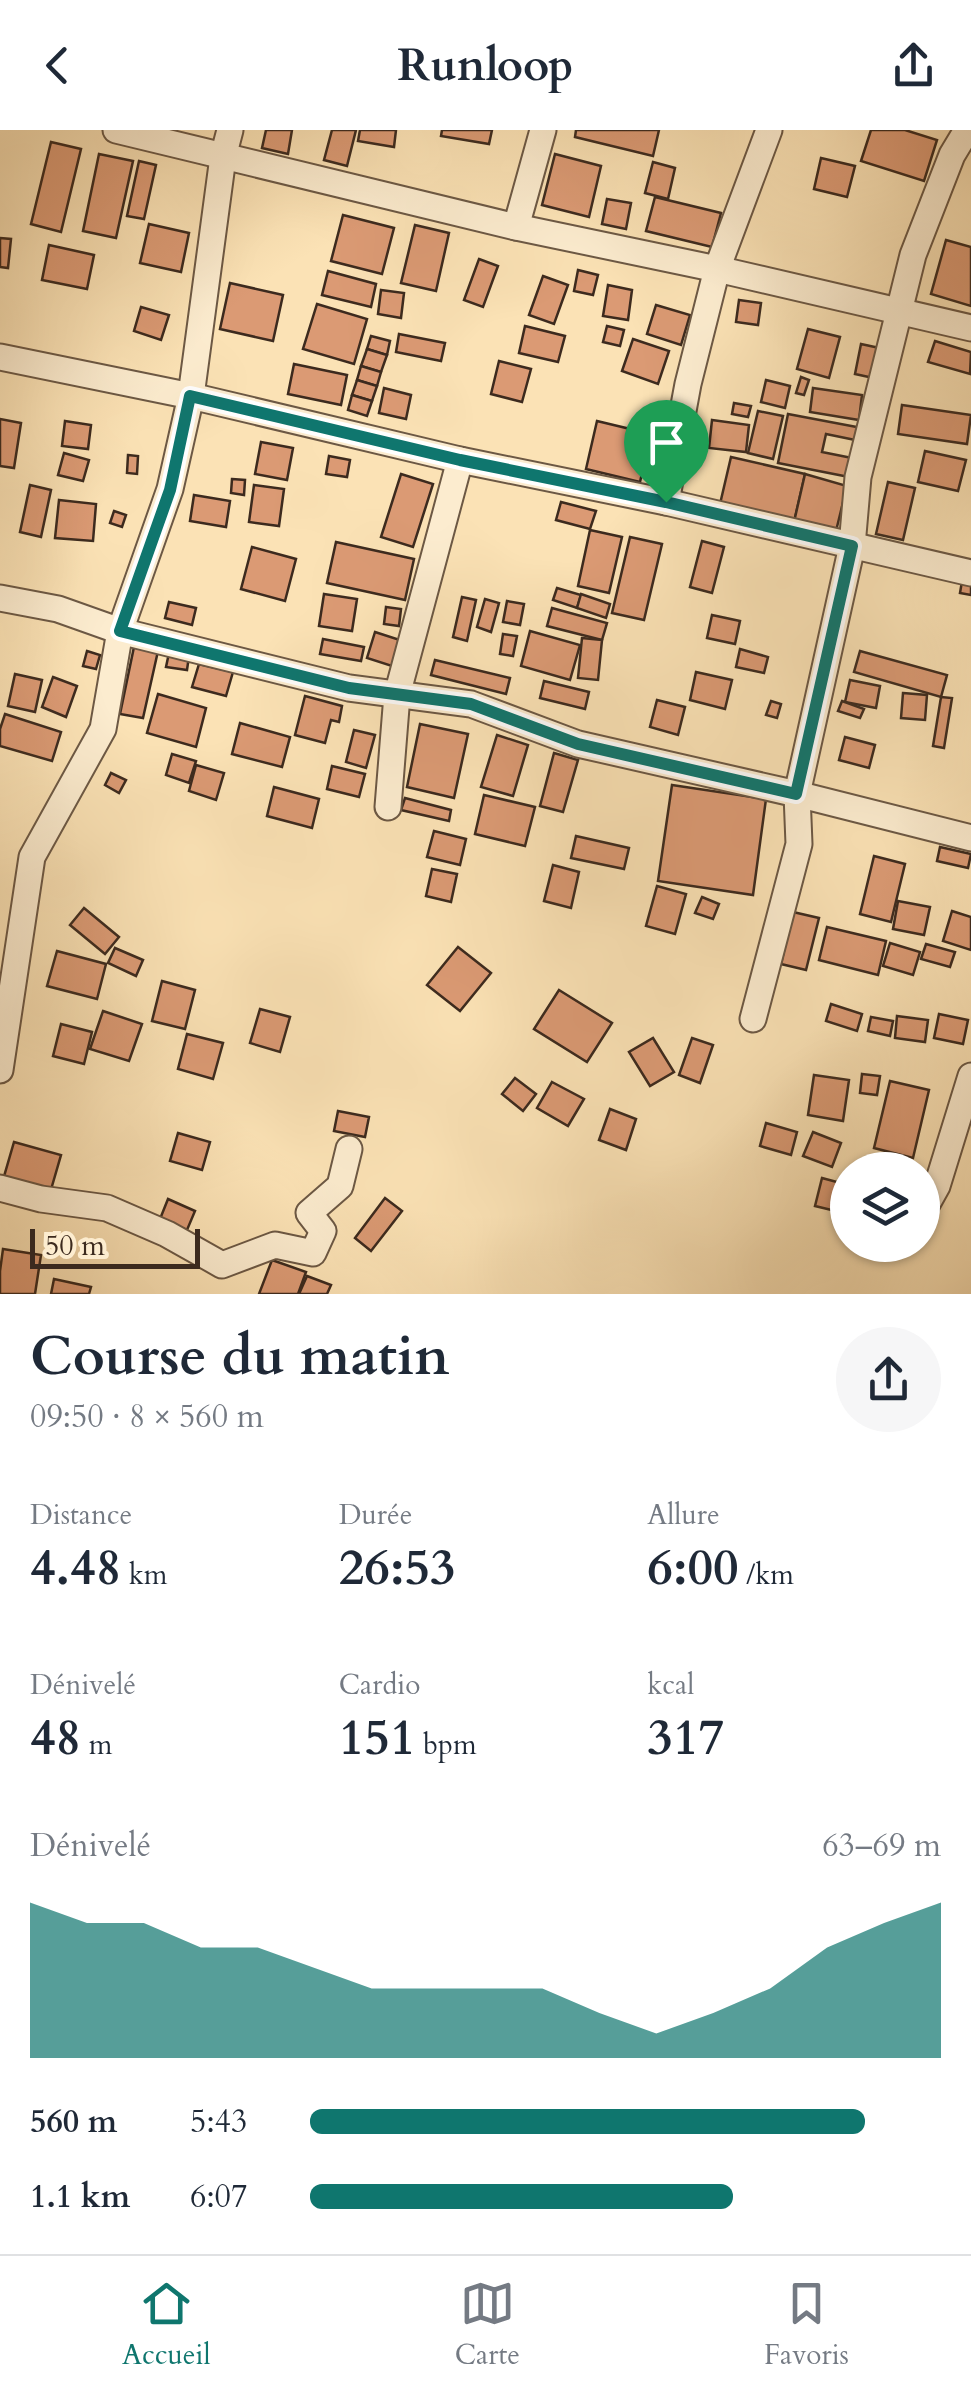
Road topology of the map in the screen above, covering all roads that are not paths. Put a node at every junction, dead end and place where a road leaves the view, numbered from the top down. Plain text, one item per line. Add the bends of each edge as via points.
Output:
1 (116, 130) edge
2 (230, 130) edge
3 (542, 130) edge
4 (768, 130) edge
5 (967, 130) edge
6 (223, 156) junction
7 (516, 227) junction
8 (716, 268) junction
9 (899, 311) junction
10 (971, 328) edge
11 (0, 357) edge
12 (190, 396) junction
13 (460, 460) junction
14 (666, 502) junction
15 (852, 546) junction
16 (971, 572) edge
17 (0, 598) edge
18 (120, 631) junction
19 (398, 695) junction
20 (796, 794) junction
21 (388, 807) dead end
22 (971, 838) edge
23 (754, 1019) dead end
24 (0, 1070) edge
25 (971, 1076) edge
26 (348, 1150) dead end
27 (940, 1176) edge
28 (0, 1188) edge

1 - 6 street
2 - 6 street
3 - 7 street
4 - 8 street
5 - 9 street via 914,255
6 - 7 street
6 - 12 street
7 - 8 street
8 - 9 street
8 - 14 street
9 - 10 street
9 - 15 street via 858,477
11 - 12 street
12 - 13 street
12 - 18 street via 170,490
13 - 14 street
13 - 19 street
14 - 15 street
15 - 16 street
15 - 20 street
17 - 18 street
18 - 19 street
18 - 24 street via 103,729 32,857
19 - 20 street via 471,704 578,744
19 - 21 street
20 - 22 street
20 - 23 street via 799,844
25 - 27 street
26 - 28 street via 340,1186 309,1213 323,1232 313,1253 275,1245 222,1265 107,1208

